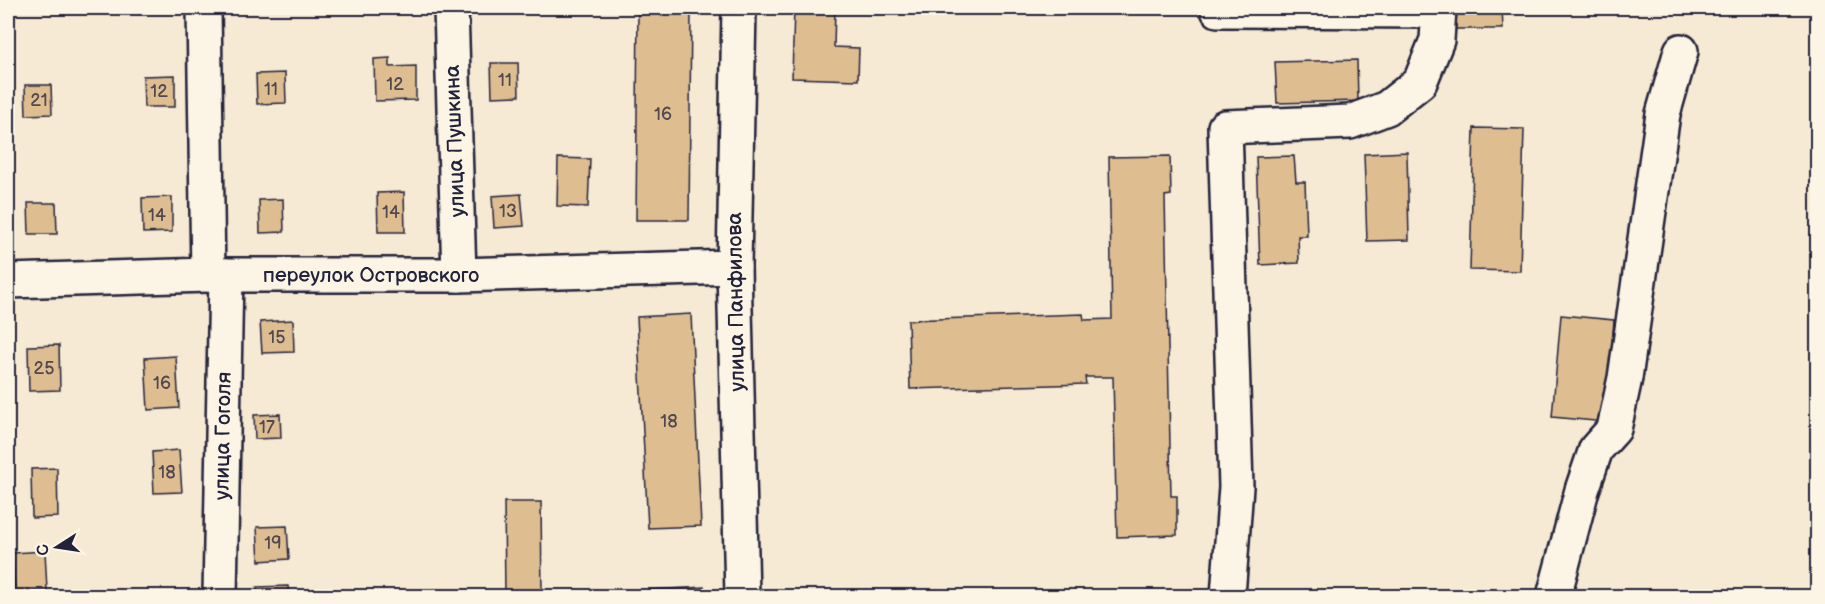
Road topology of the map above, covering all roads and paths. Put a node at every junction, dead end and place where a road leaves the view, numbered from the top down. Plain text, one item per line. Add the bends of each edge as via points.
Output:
1 (204, 8) edge
2 (451, 8) edge
3 (740, 8) edge
4 (1439, 9) edge
5 (1218, 10) dead end
6 (1681, 51) dead end
7 (734, 267) junction
8 (217, 275) junction
9 (459, 275) junction
10 (8, 281) edge
11 (220, 597) edge
12 (742, 597) edge
13 (1228, 597) edge
14 (1554, 597) edge

1 - 8 street, улица Гоголя
2 - 9 street, улица Пушкина
3 - 7 street, улица Панфилова
4 - 5 street
4 - 13 street via 1437,40 1420,82 1387,108 1350,122 1225,127 1236,487
6 - 14 street via 1663,114 1625,378 1614,429 1596,449
7 - 9 street, переулок Островского
7 - 12 street, улица Панфилова
8 - 9 street, переулок Островского
8 - 10 street, переулок Островского
8 - 11 street, улица Гоголя

